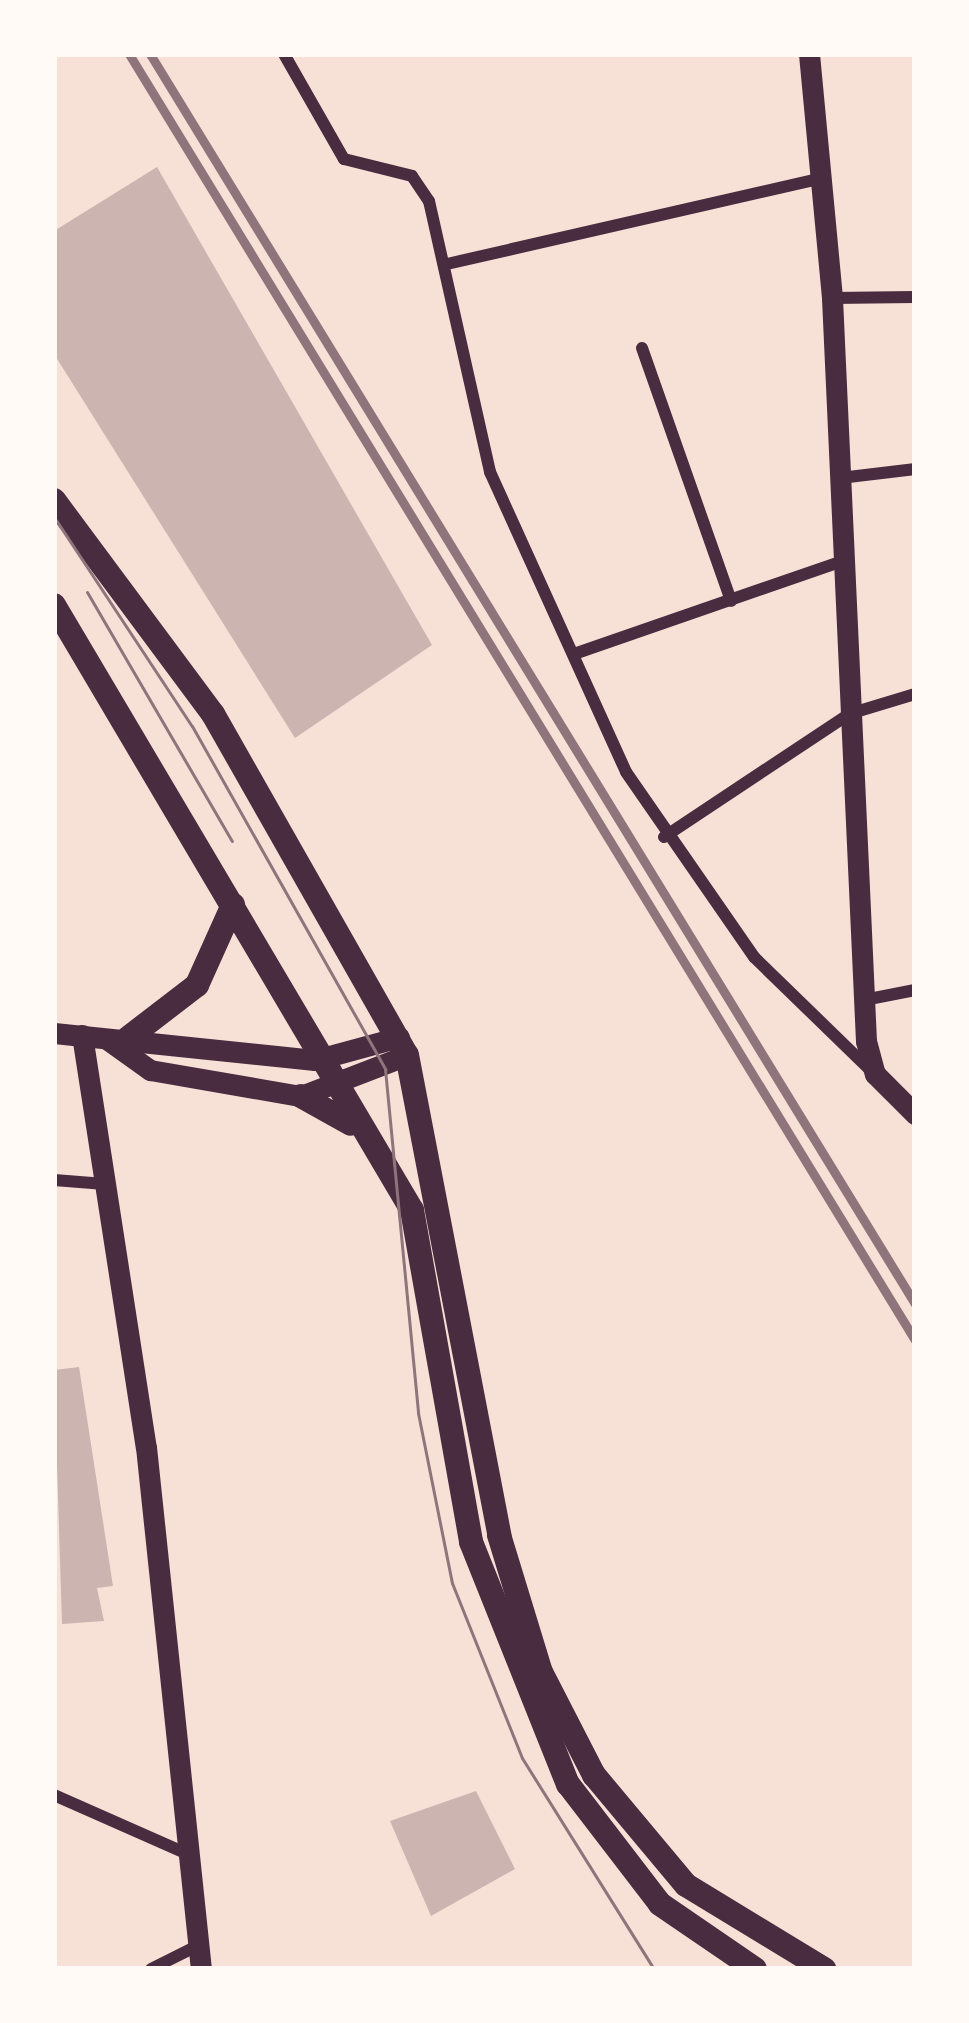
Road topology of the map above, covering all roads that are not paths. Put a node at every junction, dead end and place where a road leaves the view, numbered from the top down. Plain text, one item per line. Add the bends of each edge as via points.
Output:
1 (284, 54) edge
2 (809, 54) edge
3 (824, 178) junction
4 (447, 264) junction
5 (915, 297) edge
6 (832, 298) junction
7 (642, 348) dead end
8 (915, 470) edge
9 (840, 478) junction
10 (54, 500) edge
11 (842, 561) junction
12 (730, 601) junction
13 (54, 605) edge
14 (574, 654) junction
15 (915, 694) edge
16 (849, 713) junction
17 (664, 837) junction
18 (233, 905) junction
19 (915, 990) edge
20 (864, 1000) junction
21 (54, 1034) edge
22 (82, 1036) junction
23 (118, 1039) junction
24 (403, 1046) junction
25 (315, 1060) junction
26 (874, 1074) junction
27 (333, 1088) junction
28 (301, 1096) junction
29 (915, 1114) edge
30 (358, 1128) junction
31 (54, 1180) edge
32 (106, 1184) junction
33 (54, 1795) edge
34 (189, 1855) junction
35 (200, 1945) junction
36 (151, 1969) edge
37 (201, 1969) edge
38 (754, 1969) edge
39 (824, 1969) edge

1 - 4 street via 344,159 422,186
2 - 3 street
3 - 4 street
3 - 6 street
4 - 14 street via 490,472
5 - 6 street
6 - 9 street
7 - 12 street
8 - 9 street
9 - 11 street
10 - 24 main road via 213,714
11 - 12 street
11 - 16 street
12 - 14 street
13 - 18 main road
14 - 17 street
15 - 16 street
16 - 17 street
16 - 20 street
17 - 26 street via 754,957
18 - 23 main road via 197,985
18 - 25 main road
19 - 20 street
20 - 26 street
21 - 22 street
22 - 23 street
22 - 32 street
23 - 25 street
23 - 28 street via 150,1070
24 - 25 street
24 - 27 street
24 - 39 main road via 480,1456 542,1672 594,1774 656,1857
25 - 27 main road
26 - 29 street
27 - 28 street
27 - 30 main road
28 - 30 main road
30 - 38 main road via 412,1210 471,1542 559,1766 660,1904
31 - 32 street
32 - 34 street
33 - 34 street
34 - 35 street
35 - 36 street
35 - 37 street

